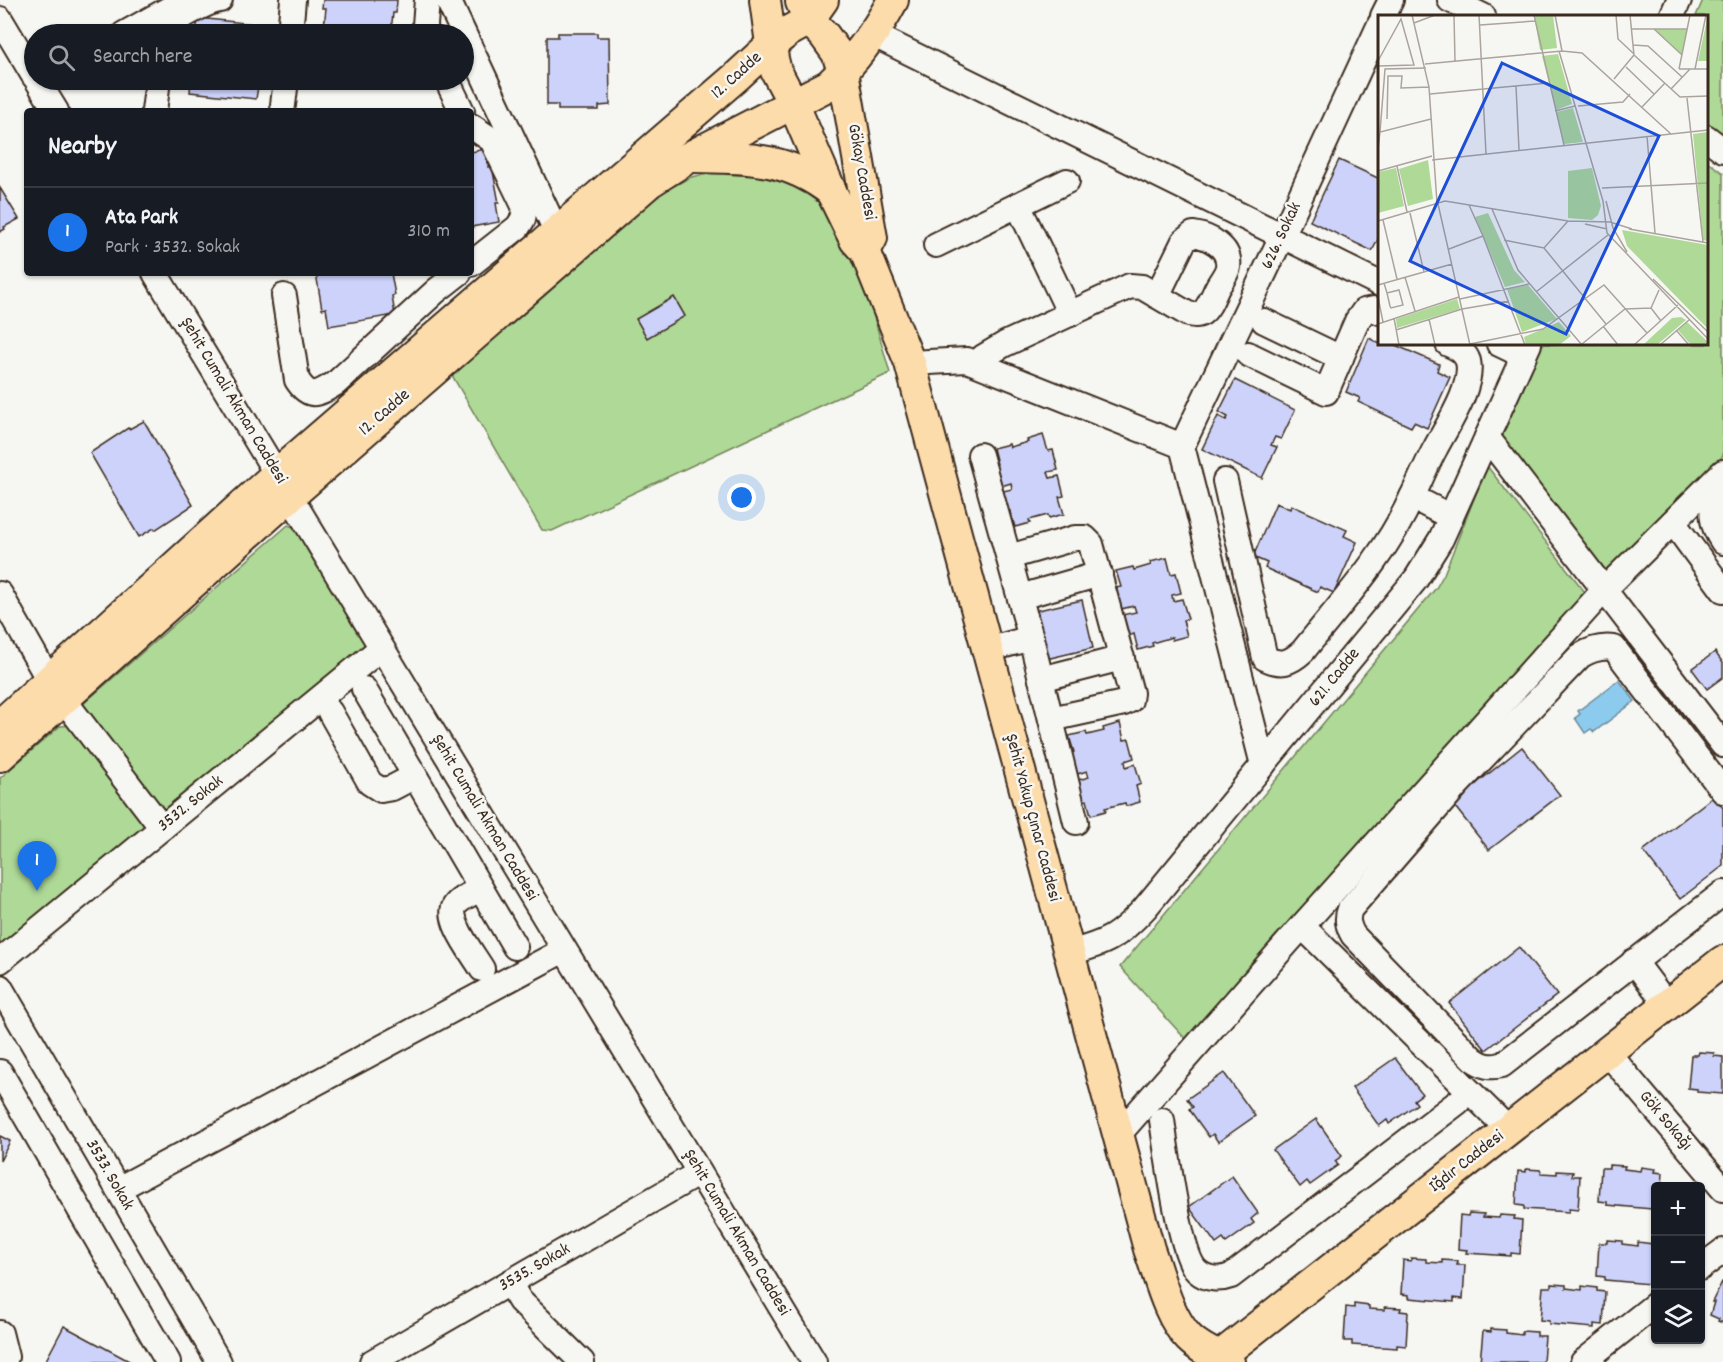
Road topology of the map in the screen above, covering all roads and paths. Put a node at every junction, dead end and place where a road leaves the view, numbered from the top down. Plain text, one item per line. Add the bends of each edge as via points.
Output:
1 (185, 0) edge
2 (219, 0) edge
3 (293, 0) edge
4 (427, 0) edge
5 (448, 0) edge
6 (765, 0) edge
7 (893, 0) edge
8 (1391, 0) edge
9 (1450, 0) edge
10 (1679, 0) edge
11 (811, 7) edge
12 (1384, 15) edge
13 (1481, 15) edge
14 (1672, 15) edge
15 (0, 19) edge
16 (142, 24) edge
17 (171, 24) edge
18 (291, 24) edge
19 (425, 24) edge
20 (459, 24) edge
21 (1378, 28) edge
22 (872, 34) junction
23 (771, 45) junction
24 (24, 56) edge
25 (474, 56) edge
26 (843, 71) junction
27 (45, 90) edge
28 (157, 90) edge
29 (285, 90) edge
30 (452, 90) edge
31 (793, 103) junction
32 (283, 105) dead end
33 (54, 108) edge
34 (154, 108) edge
35 (461, 108) edge
36 (474, 128) edge
37 (1708, 138) edge
38 (1723, 150) edge
39 (689, 157) junction
40 (1067, 181) dead end
41 (831, 190) junction
42 (1018, 205) junction
43 (557, 233) junction
44 (1282, 236) junction
45 (936, 245) dead end
46 (865, 251) junction
47 (474, 262) edge
48 (157, 276) edge
49 (455, 276) edge
50 (1378, 283) edge
51 (436, 291) junction
52 (284, 296) dead end
53 (1157, 296) dead end
54 (1378, 311) edge
55 (1070, 314) junction
56 (459, 317) junction
57 (1264, 321) dead end
58 (1450, 345) edge
59 (1504, 345) edge
60 (1527, 350) edge
61 (1248, 354) dead end
62 (1341, 358) junction
63 (909, 363) junction
64 (979, 364) junction
65 (1487, 437) junction
66 (1182, 446) junction
67 (981, 455) dead end
68 (1723, 472) edge
69 (1225, 481) dead end
70 (284, 485) junction
71 (1723, 490) edge
72 (1412, 497) junction
73 (1451, 517) junction
74 (1673, 522) junction
75 (1723, 542) edge
76 (1009, 557) junction
77 (1100, 574) junction
78 (1604, 590) junction
79 (1723, 590) edge
80 (0, 594) edge
81 (1020, 597) junction
82 (1031, 638) junction
83 (381, 648) junction
84 (987, 650) junction
85 (1122, 658) junction
86 (1041, 679) junction
87 (364, 689) dead end
88 (57, 691) junction
89 (330, 712) dead end
90 (1051, 719) junction
91 (0, 725) edge
92 (1723, 745) edge
93 (0, 756) edge
94 (1263, 765) junction
95 (415, 776) junction
96 (1723, 791) edge
97 (477, 806) junction
98 (1076, 822) dead end
99 (445, 825) junction
100 (162, 828) junction
101 (481, 889) junction
102 (1723, 893) edge
103 (1302, 926) junction
104 (515, 947) dead end
105 (564, 950) junction
106 (1069, 953) junction
107 (0, 961) edge
108 (1723, 961) edge
109 (1634, 962) junction
110 (482, 969) dead end
111 (0, 987) edge
112 (1667, 1005) junction
113 (1607, 1052) junction
114 (0, 1072) edge
115 (1458, 1102) dead end
116 (1162, 1120) dead end
117 (1508, 1129) junction
118 (1118, 1135) junction
119 (699, 1173) junction
120 (118, 1189) junction
121 (1723, 1189) edge
122 (1723, 1251) edge
123 (1705, 1265) edge
124 (1195, 1270) junction
125 (508, 1283) junction
126 (1165, 1293) junction
127 (1651, 1308) edge
128 (0, 1333) edge
129 (5, 1359) edge
130 (1220, 1360) edge
131 (168, 1362) edge
132 (219, 1362) edge
133 (372, 1362) edge
134 (582, 1362) edge
135 (813, 1362) edge
136 (1583, 1362) edge

1 - 16 street
2 - 17 street
3 - 18 street
4 - 19 street
5 - 20 street
6 - 23 main road
7 - 22 main road
8 - 12 street
9 - 13 street
10 - 14 street
11 - 23 main road, 12. Cadde
11 - 26 main road, Gökay Caddesi
15 - 24 street
21 - 44 street, 626. Sokak
22 - 26 main road
22 - 44 street
23 - 31 main road, Gökay Caddesi via 776,71
23 - 43 main road, 12. Cadde
25 - 43 street
26 - 31 main road, 12. Cadde via 819,91
26 - 46 main road, Gökay Caddesi via 872,238
27 - 33 street
28 - 34 street
29 - 32 street
30 - 35 street
31 - 39 main road, 12. Cadde
31 - 41 main road, Gökay Caddesi
36 - 47 street via 492,140 525,208 518,227
37 - 38 street
39 - 41 main road via 757,159 781,164
39 - 70 main road, 12. Cadde via 650,182
40 - 42 street
41 - 46 main road, Gökay Caddesi via 855,240
42 - 45 street
42 - 55 street
43 - 56 main road, 12. Cadde
44 - 50 street
44 - 66 street, 626. Sokak
46 - 63 main road, Şehit Yakup Çınar Caddesi
48 - 70 street, Şehit Cumali Akman Caddesi
49 - 51 street
51 - 52 street via 336,383 311,394 297,380
51 - 56 street
53 - 55 street via 1142,287 1130,286
54 - 62 street via 1364,311
55 - 64 street via 1005,344 983,357
56 - 70 main road, 12. Cadde
57 - 62 street
58 - 72 street via 1468,359 1469,372 1452,419
59 - 60 street
60 - 65 street, 621. Cadde
61 - 62 street via 1326,392
63 - 64 street via 964,359
63 - 84 main road, Şehit Yakup Çınar Caddesi
64 - 66 street
65 - 73 street, 621. Cadde
65 - 78 street
66 - 94 street
67 - 76 street
68 - 74 street
69 - 72 street via 1265,658 1283,663 1303,651 1383,549
70 - 83 street, Şehit Cumali Akman Caddesi
70 - 88 main road, 12. Cadde
71 - 75 street via 1714,498 1711,511
72 - 73 street
73 - 94 street, 621. Cadde via 1416,579
74 - 78 street
74 - 79 street
76 - 77 street via 1085,538 1091,544
76 - 81 street
77 - 81 street
77 - 85 street
78 - 92 street
78 - 103 street
80 - 88 street
81 - 82 street
82 - 84 street
82 - 86 street
83 - 97 street, Şehit Cumali Akman Caddesi
83 - 100 street, 3532. Sokak
84 - 106 main road, Şehit Yakup Çınar Caddesi
85 - 86 street
85 - 90 street via 1130,700
86 - 90 street
87 - 95 street
88 - 91 main road, 12. Cadde
88 - 93 main road, 12. Cadde
88 - 100 street
89 - 95 street via 370,783 381,790
90 - 98 street
94 - 106 street, 621. Cadde via 1126,928 1100,945
95 - 99 street
96 - 109 street via 1614,648 1591,649 1457,785 1347,915 1353,935 1473,1059 1492,1067 1502,1065
97 - 99 street
97 - 105 street, Şehit Cumali Akman Caddesi
99 - 101 street
100 - 107 street, 3532. Sokak
101 - 104 street
101 - 110 street via 455,905 452,912
102 - 109 street
103 - 117 street
103 - 118 street
105 - 119 street, Şehit Cumali Akman Caddesi
105 - 120 street
106 - 118 main road, Şehit Yakup Çınar Caddesi
108 - 112 main road, Iğdır Caddesi
109 - 112 street
111 - 120 street, 3533. Sokak
112 - 113 main road, Iğdır Caddesi
113 - 117 main road, Iğdır Caddesi
113 - 121 street, Gök Sokağı
114 - 131 street
115 - 124 street via 1232,1276 1206,1277
116 - 124 street via 1180,1232
117 - 130 main road, Iğdır Caddesi
118 - 126 main road, Şehit Yakup Çınar Caddesi
119 - 125 street, 3535. Sokak
119 - 135 street, Şehit Cumali Akman Caddesi
120 - 132 street, 3533. Sokak
122 - 123 street
124 - 126 street
125 - 133 street, 3535. Sokak
125 - 134 street via 520,1301
126 - 130 main road, Şehit Yakup Çınar Caddesi via 1173,1315 1188,1337
127 - 136 street
128 - 129 street

